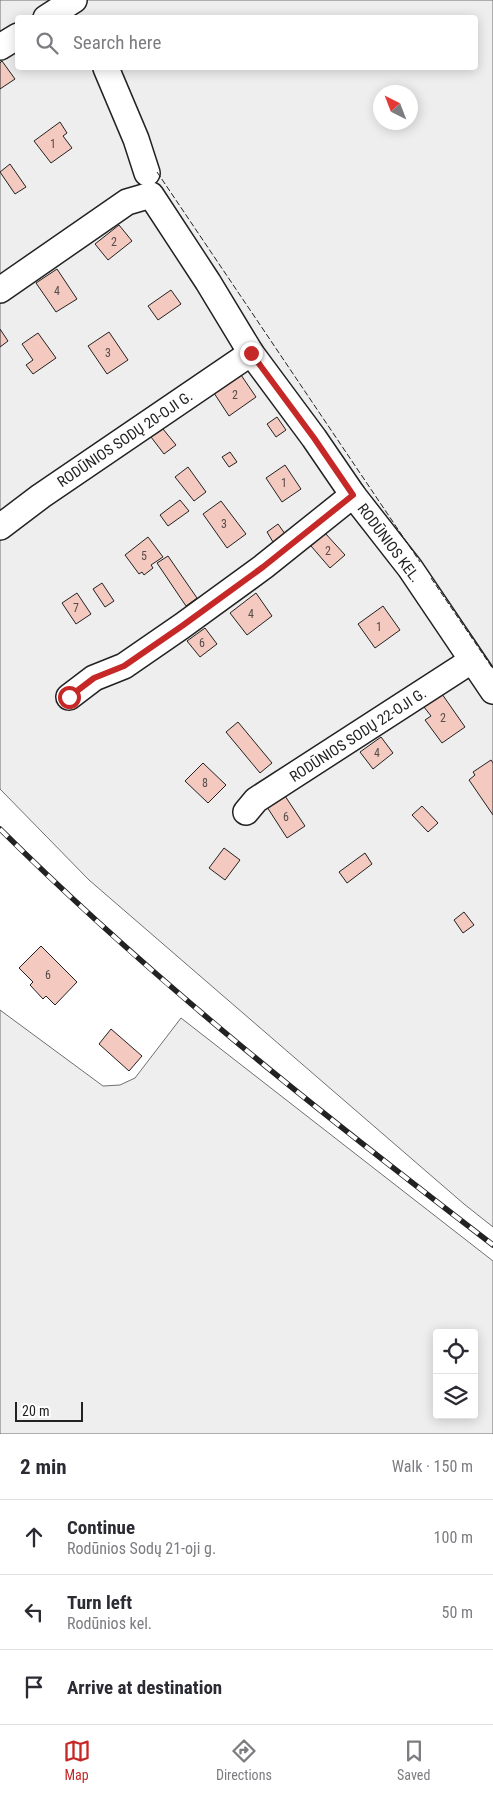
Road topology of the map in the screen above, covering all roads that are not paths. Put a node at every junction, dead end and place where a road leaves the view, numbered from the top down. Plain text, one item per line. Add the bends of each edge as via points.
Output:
1 (75, 0) edge
2 (51, 15) edge
3 (82, 15) edge
4 (15, 38) edge
5 (0, 47) edge
6 (107, 70) edge
7 (149, 184) junction
8 (0, 290) edge
9 (251, 353) junction
10 (353, 495) junction
11 (0, 527) edge
12 (471, 661) junction
13 (493, 691) edge
14 (69, 697) dead end
15 (246, 812) dead end

1 - 2 street
1 - 3 street
4 - 5 street
6 - 7 street, RODŪNIOS KEL. via 136,139
7 - 8 street
7 - 9 street, RODŪNIOS KEL.
9 - 10 street, RODŪNIOS KEL.
9 - 11 street, RODŪNIOS SODŲ 20-OJI G.
10 - 12 street, RODŪNIOS KEL. via 410,568
10 - 14 street via 182,626 124,666 94,678
12 - 13 street, RODŪNIOS KEL.
12 - 15 street, RODŪNIOS SODŲ 22-OJI G. via 256,800

